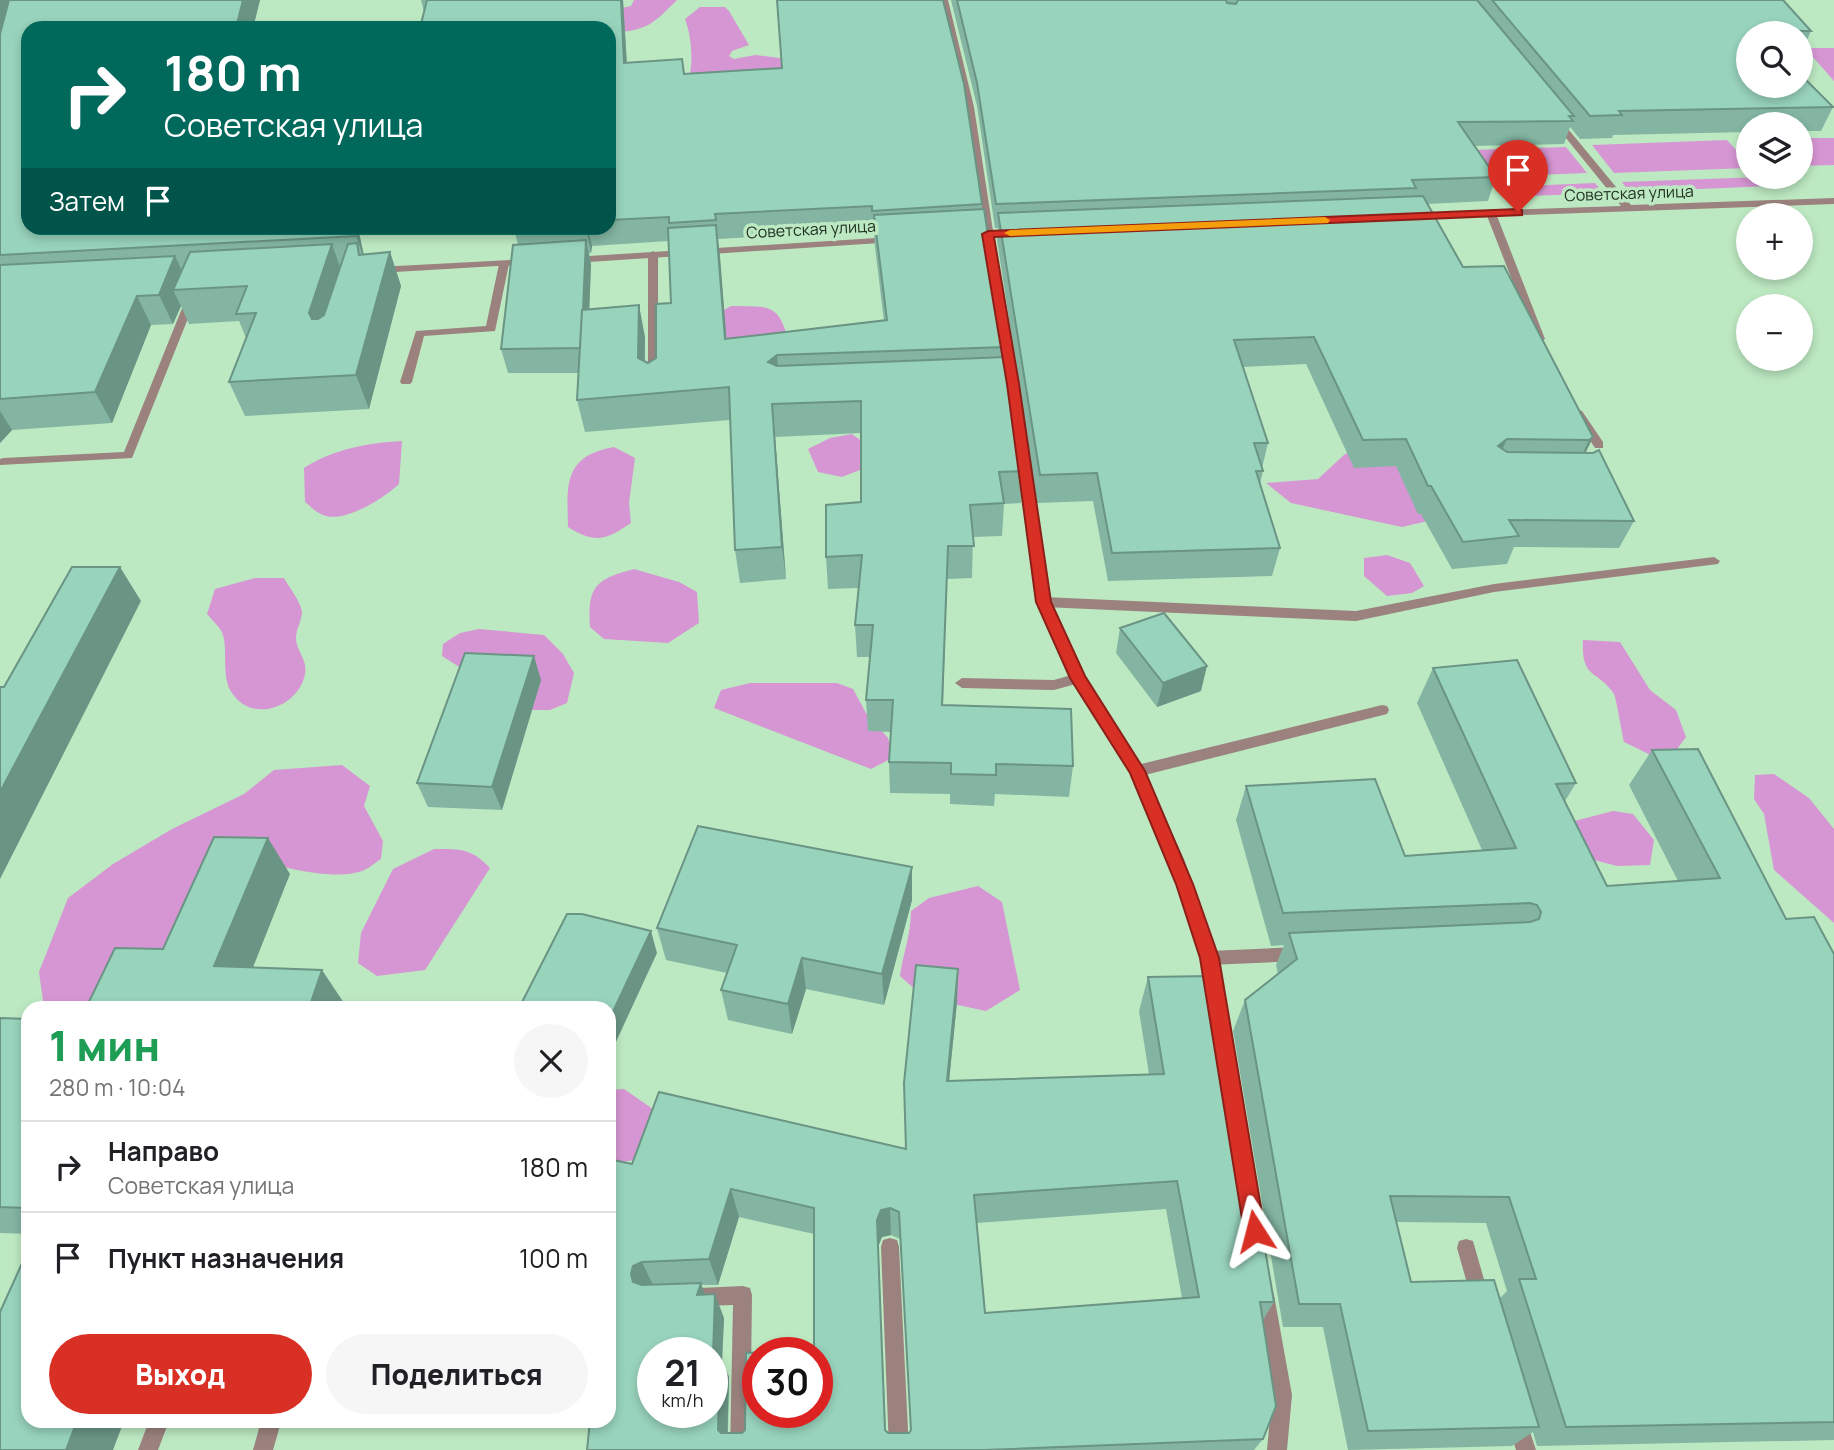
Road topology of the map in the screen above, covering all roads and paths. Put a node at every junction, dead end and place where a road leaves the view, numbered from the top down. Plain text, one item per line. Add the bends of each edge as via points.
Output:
1 (944, 0) edge
2 (1552, 115) edge
3 (1834, 201) edge
4 (1628, 208) junction
5 (1491, 213) junction
6 (1407, 217) edge
7 (904, 239) edge
8 (653, 254) junction
9 (545, 261) edge
10 (559, 261) edge
11 (504, 264) junction
12 (368, 271) edge
13 (198, 280) edge
14 (1544, 347) edge
15 (406, 382) dead end
16 (653, 390) edge
17 (1572, 403) edge
18 (3, 462) dead end
19 (1597, 462) edge
20 (1714, 561) dead end
21 (1044, 602) junction
22 (1078, 678) junction
23 (962, 683) dead end
24 (1382, 710) dead end
25 (1137, 771) junction
26 (1318, 953) edge
27 (1210, 958) junction
28 (1225, 1054) edge
29 (890, 1247) edge
30 (1466, 1248) dead end
31 (1264, 1286) edge
32 (680, 1298) edge
33 (1485, 1314) edge
34 (1513, 1406) edge
35 (156, 1428) edge
36 (269, 1428) edge
37 (148, 1450) edge
38 (263, 1450) edge
39 (740, 1450) edge
40 (899, 1450) edge
41 (1278, 1450) edge
42 (1526, 1450) edge

1 - 21 street via 970,107 1007,384
2 - 4 street
3 - 4 street, Советская улица
4 - 5 street, Советская улица
5 - 6 street, Советская улица
5 - 14 street
7 - 8 street, Советская улица
8 - 10 street, Советская улица
8 - 16 street
9 - 11 street
11 - 12 street
11 - 15 street via 491,329 420,332
13 - 18 street via 128,455
17 - 19 street via 1599,445
20 - 21 street via 1494,588 1356,616
21 - 22 street
22 - 23 street via 1054,685
22 - 25 street
24 - 25 street
25 - 27 street via 1176,859
26 - 27 street
27 - 28 street
29 - 40 street
30 - 33 street
31 - 41 street via 1282,1395
32 - 39 street via 743,1295
34 - 42 street
35 - 37 street
36 - 38 street

